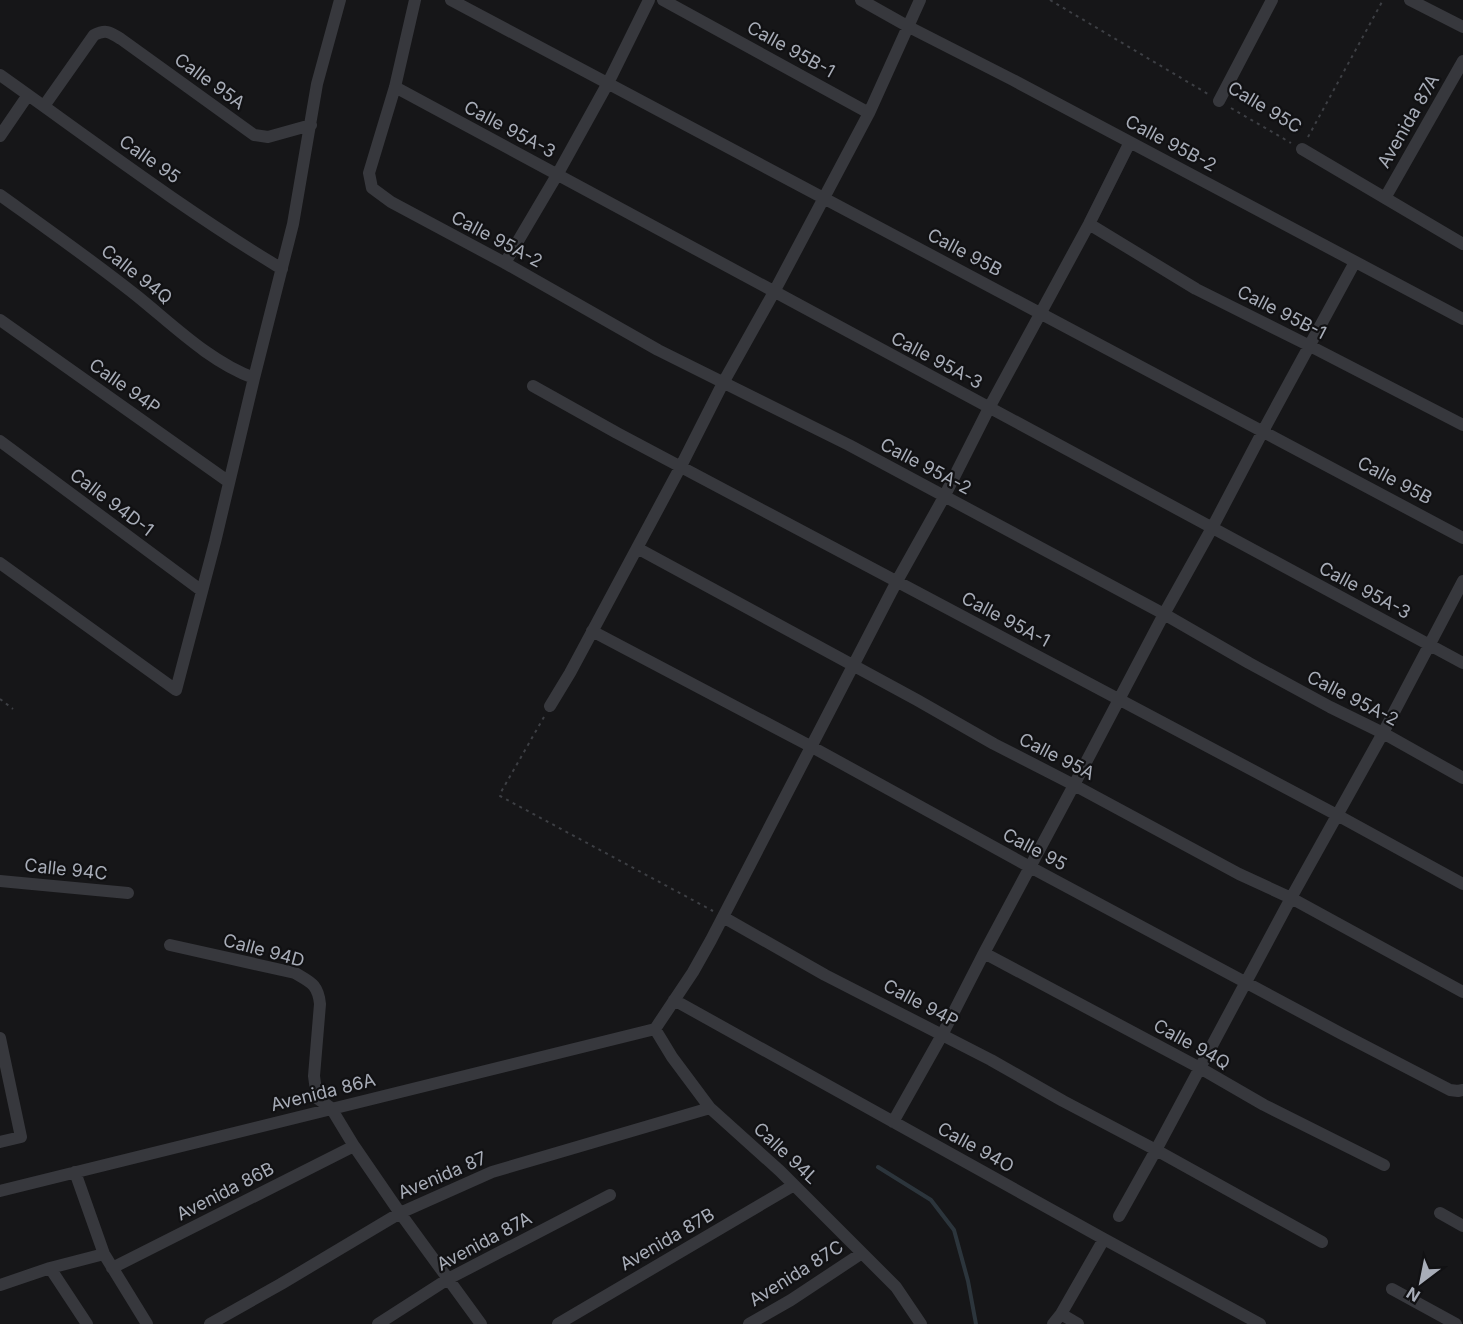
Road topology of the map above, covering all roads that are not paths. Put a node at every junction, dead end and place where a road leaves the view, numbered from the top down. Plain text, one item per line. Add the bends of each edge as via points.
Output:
1 (340, 0) edge
2 (415, 0) edge
3 (450, 0) edge
4 (649, 0) edge
5 (663, 0) edge
6 (861, 0) edge
7 (920, 0) edge
8 (1272, 0) edge
9 (1410, 0) edge
10 (909, 27) junction
11 (1463, 27) edge
12 (1463, 61) edge
13 (0, 75) edge
14 (608, 83) junction
15 (395, 87) junction
16 (28, 95) junction
17 (1219, 101) road end
18 (44, 106) junction
19 (869, 113) junction
20 (311, 125) junction
21 (0, 136) edge
22 (1130, 142) junction
23 (1302, 149) road end
24 (557, 175) junction
25 (0, 195) edge
26 (824, 198) junction
27 (1385, 198) junction
28 (1089, 224) junction
29 (1463, 244) edge
30 (1355, 262) junction
31 (506, 263) junction
32 (282, 269) junction
33 (774, 292) junction
34 (1042, 313) junction
35 (1463, 319) edge
36 (0, 320) edge
37 (1310, 346) junction
38 (254, 378) junction
39 (723, 383) junction
40 (533, 386) dead end
41 (989, 408) junction
42 (1463, 425) edge
43 (1263, 431) junction
44 (0, 441) edge
45 (681, 466) junction
46 (229, 482) junction
47 (944, 497) junction
48 (1212, 528) junction
49 (1463, 538) edge
50 (637, 548) junction
51 (0, 563) edge
52 (897, 581) junction
53 (1463, 581) edge
54 (202, 591) junction
55 (1164, 614) junction
56 (592, 631) junction
57 (1430, 645) junction
58 (1463, 663) edge
59 (853, 666) junction
60 (1118, 700) junction
61 (549, 706) road end
62 (1383, 733) junction
63 (812, 747) junction
64 (1463, 778) edge
65 (1074, 785) junction
66 (1337, 815) junction
67 (1030, 867) junction
68 (0, 881) edge
69 (1463, 884) edge
70 (128, 893) dead end
71 (1291, 898) junction
72 (723, 917) junction
73 (170, 945) dead end
74 (984, 952) junction
75 (1246, 982) junction
76 (1463, 992) edge
77 (674, 1000) junction
78 (655, 1029) junction
79 (942, 1035) junction
80 (0, 1038) edge
81 (1200, 1068) junction
82 (1463, 1089) edge
83 (331, 1108) junction
84 (710, 1108) junction
85 (893, 1122) junction
86 (0, 1142) edge
87 (354, 1146) junction
88 (1156, 1150) junction
89 (1384, 1165) dead end
90 (75, 1172) junction
91 (794, 1185) junction
92 (0, 1190) edge
93 (610, 1195) dead end
94 (400, 1213) junction
95 (1440, 1213) dead end
96 (1119, 1216) dead end
97 (1463, 1226) edge
98 (1104, 1239) junction
99 (1322, 1242) dead end
100 (862, 1253) junction
101 (104, 1254) junction
102 (50, 1268) junction
103 (112, 1268) junction
104 (448, 1280) junction
105 (0, 1285) edge
106 (1392, 1289) dead end
107 (1057, 1319) edge
108 (918, 1323) edge
109 (87, 1324) edge
110 (147, 1324) edge
111 (210, 1324) edge
112 (378, 1324) edge
113 (481, 1324) edge
114 (558, 1324) edge
115 (749, 1324) edge
116 (1078, 1324) edge
117 (1260, 1324) edge
118 (1456, 1324) edge

1 - 20 street via 317,84
2 - 15 street
3 - 14 street, Calle 95B
4 - 14 street
5 - 19 street, Calle 95B-1
6 - 10 street, Calle 95B-2
7 - 10 street
8 - 17 street
9 - 11 street
10 - 19 street
10 - 22 street, Calle 95B-2
12 - 27 street, Avenida 87A
13 - 16 street, Calle 95
14 - 24 street
14 - 26 street, Calle 95B
15 - 24 street, Calle 95A-3
15 - 31 street, Calle 95A-2 via 369,173 372,188
16 - 18 street, Calle 95
16 - 21 street
18 - 20 street, Calle 95A via 94,35 102,31 121,39 255,135 268,137
18 - 32 street, Calle 95
19 - 26 street
20 - 32 street
22 - 28 street
22 - 30 street, Calle 95B-2
23 - 27 street, Calle 95C
24 - 31 street
24 - 33 street, Calle 95A-3
25 - 38 street, Calle 94Q via 202,349
26 - 33 street
26 - 34 street, Calle 95B
27 - 29 street, Calle 95C
28 - 34 street
28 - 37 street, Calle 95B-1 via 1196,289
30 - 35 street, Calle 95B-2
30 - 37 street
31 - 39 street, Calle 95A-2
32 - 38 street
33 - 39 street
33 - 41 street, Calle 95A-3
34 - 41 street
34 - 43 street, Calle 95B
36 - 46 street, Calle 94P
37 - 42 street, Calle 95B-1
37 - 43 street
38 - 46 street
39 - 45 street
39 - 47 street, Calle 95A-2
40 - 45 street, Calle 95A-1
41 - 47 street
41 - 48 street, Calle 95A-3
43 - 48 street
43 - 49 street, Calle 95B
44 - 54 street, Calle 94D-1
45 - 50 street
45 - 52 street, Calle 95A-1
46 - 54 street
47 - 52 street
47 - 55 street, Calle 95A-2
48 - 55 street
48 - 57 street, Calle 95A-3
50 - 56 street
50 - 59 street, Calle 95A
51 - 54 street via 176,690
52 - 59 street
52 - 60 street, Calle 95A-1
53 - 57 street
55 - 60 street
55 - 62 street, Calle 95A-2
56 - 61 street
56 - 63 street, Calle 95
57 - 58 street, Calle 95A-3
57 - 62 street
59 - 63 street
59 - 65 street, Calle 95A
60 - 65 street
60 - 66 street, Calle 95A-1
62 - 64 street, Calle 95A-2
62 - 66 street
63 - 67 street, Calle 95
63 - 72 street
65 - 67 street
65 - 71 street, Calle 95A
66 - 69 street, Calle 95A-1
66 - 71 street
67 - 74 street
67 - 75 street, Calle 95
68 - 70 street, Calle 94C
71 - 75 street
71 - 76 street, Calle 95A
72 - 77 street
72 - 79 street, Calle 94P
73 - 83 street, Calle 94D via 295,973 313,984 320,1004 315,1091 317,1098
74 - 79 street
74 - 81 street, Calle 94Q
75 - 81 street
75 - 82 street, Calle 95 via 1450,1090
77 - 78 street
77 - 85 street, Calle 94O
78 - 83 street, Avenida 86A
78 - 84 street, Calle 94L
79 - 85 street
79 - 88 street, Calle 94P
80 - 86 street via 21,1137
81 - 88 street
81 - 89 street, Calle 94Q
83 - 87 street, Calle 94D
83 - 90 street, Avenida 86A
84 - 91 street, Calle 94L
84 - 94 street, Avenida 87 via 492,1173
85 - 98 street, Calle 94O
87 - 94 street, Calle 94D
87 - 103 street, Avenida 86B
88 - 96 street
88 - 99 street, Calle 94P
90 - 92 street, Avenida 86A
90 - 101 street
91 - 100 street, Calle 94L
91 - 114 street, Avenida 87B
93 - 104 street, Avenida 87A
94 - 104 street, Calle 94D
94 - 111 street, Avenida 87
95 - 97 street
98 - 107 street
98 - 117 street, Calle 94O
100 - 108 street, Calle 94L via 896,1287
100 - 115 street, Avenida 87C
101 - 102 street
101 - 103 street
102 - 105 street
102 - 109 street
103 - 110 street
104 - 112 street, Avenida 87A
104 - 113 street, Calle 94D
106 - 118 street
107 - 116 street

